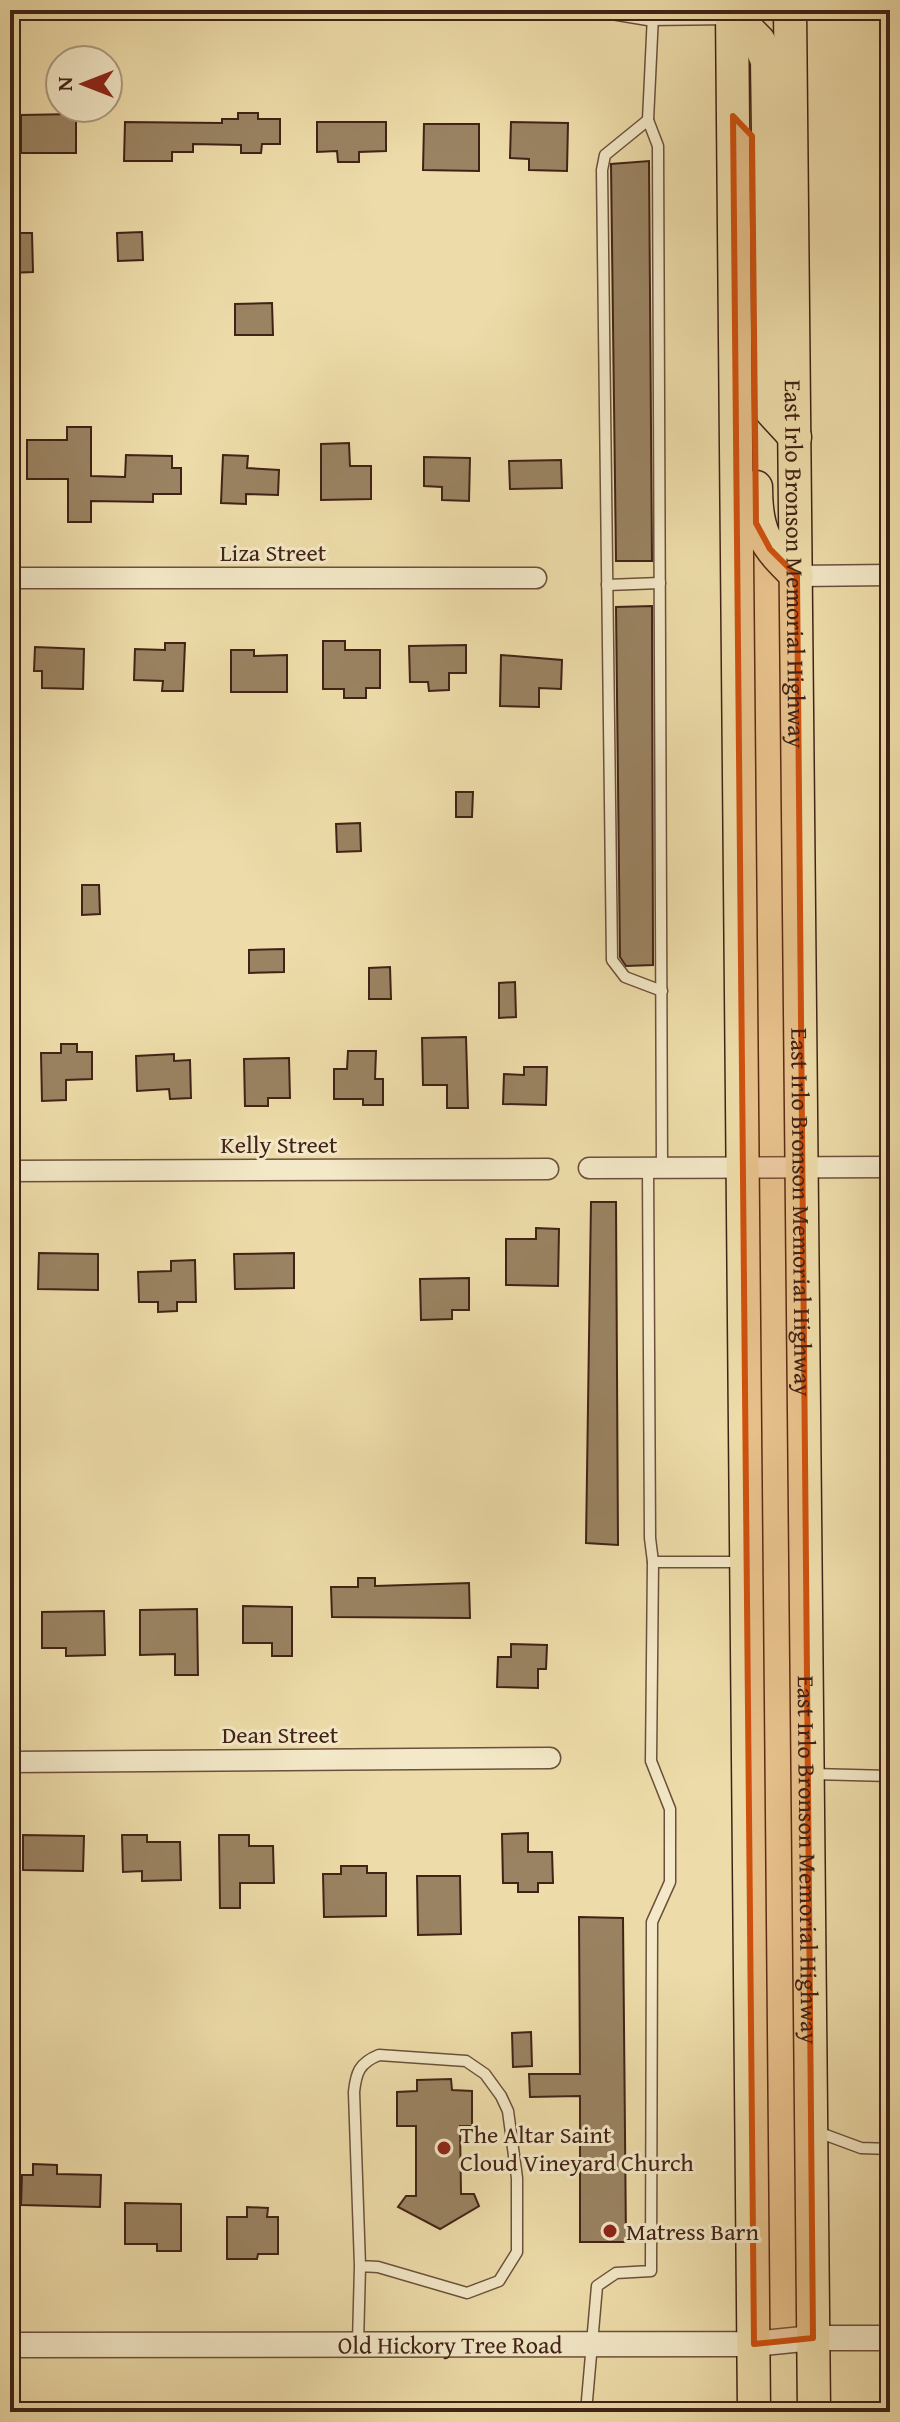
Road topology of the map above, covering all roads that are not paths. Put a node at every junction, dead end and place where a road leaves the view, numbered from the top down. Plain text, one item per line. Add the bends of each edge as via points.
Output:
1 (617, 10) edge
2 (790, 10) edge
3 (732, 12) edge
4 (653, 15) junction
5 (733, 116) junction
6 (648, 120) junction
7 (795, 437) junction
8 (890, 575) edge
9 (797, 576) junction
10 (10, 578) edge
11 (536, 578) dead end
12 (660, 583) junction
13 (607, 585) junction
14 (662, 991) junction
15 (890, 1167) edge
16 (589, 1168) dead end
17 (655, 1168) junction
18 (743, 1168) junction
19 (802, 1168) junction
20 (548, 1169) dead end
21 (10, 1171) edge
22 (653, 1562) junction
23 (746, 1562) junction
24 (550, 1758) dead end
25 (10, 1762) edge
26 (807, 1774) junction
27 (890, 1776) edge
28 (810, 2130) junction
29 (890, 2149) edge
30 (360, 2266) junction
31 (813, 2338) junction
32 (890, 2338) edge
33 (358, 2343) junction
34 (754, 2344) junction
35 (10, 2345) edge
36 (593, 2345) junction
37 (586, 2412) edge
38 (754, 2412) edge
39 (814, 2412) edge

1 - 4 street
2 - 7 highway, East Irlo Bronson Memorial Highway
3 - 4 street
3 - 5 highway
3 - 7 highway via 759,41 767,61 772,412
4 - 6 lane
5 - 9 highway via 752,136 756,523 770,549
5 - 18 highway
6 - 12 lane via 658,146
6 - 13 lane via 603,162
7 - 9 highway, East Irlo Bronson Memorial Highway
8 - 9 street
9 - 19 highway, East Irlo Bronson Memorial Highway
10 - 11 street, Liza Street
12 - 13 lane
12 - 14 lane
13 - 14 lane via 612,960 625,977
14 - 17 lane
15 - 19 street
16 - 17 street
17 - 18 street
17 - 22 lane
18 - 19 street
18 - 23 highway
19 - 26 highway, East Irlo Bronson Memorial Highway
20 - 21 street, Kelly Street
22 - 23 lane
22 - 36 lane via 651,1761 670,1809 670,1882 652,1922 651,2271 616,2273 597,2286
23 - 34 highway
24 - 25 street, Dean Street
26 - 27 lane
26 - 28 highway, East Irlo Bronson Memorial Highway
28 - 29 lane via 861,2148
28 - 31 highway, East Irlo Bronson Memorial Highway
30 - 30 lane via 354,2092 359,2067 379,2055 466,2061 485,2074 508,2111 517,2178 517,2252 499,2281 467,2293
30 - 33 lane
31 - 32 street, Old Hickory Tree Road
31 - 34 street, Old Hickory Tree Road
31 - 39 highway, East Irlo Bronson Memorial Highway
33 - 35 street, Old Hickory Tree Road
33 - 36 street, Old Hickory Tree Road
34 - 36 street, Old Hickory Tree Road
34 - 38 highway
36 - 37 lane

